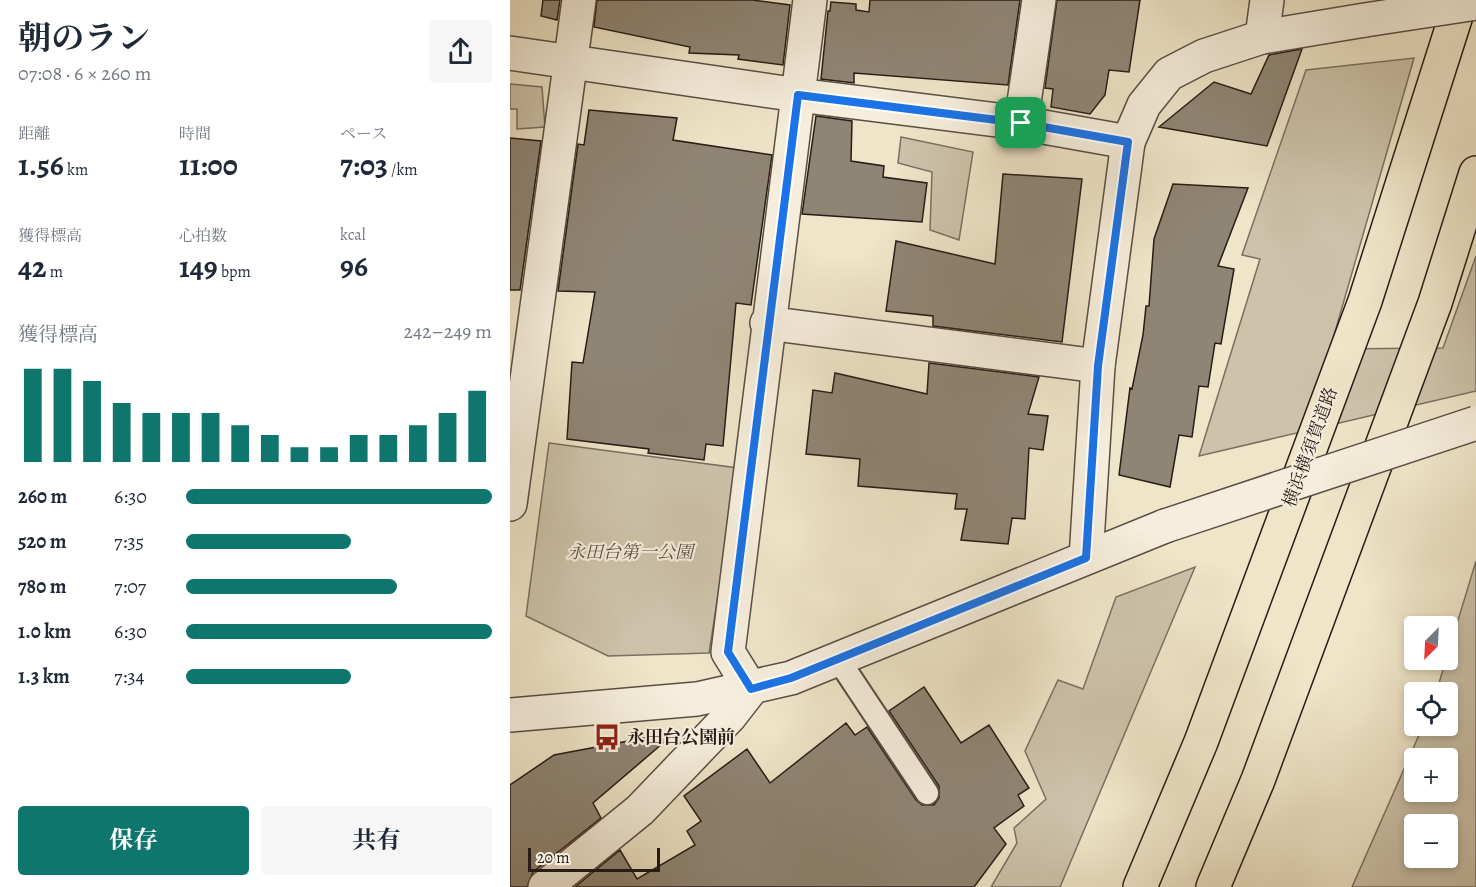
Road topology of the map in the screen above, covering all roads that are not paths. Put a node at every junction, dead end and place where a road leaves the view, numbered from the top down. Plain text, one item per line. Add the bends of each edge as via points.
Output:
1 (579, 0) edge
2 (810, 0) edge
3 (1039, 0) edge
4 (1267, 0) edge
5 (1461, 0) edge
6 (1476, 3) edge
7 (1262, 37) junction
8 (510, 53) edge
9 (571, 60) junction
10 (798, 95) junction
11 (1021, 123) junction
12 (1128, 142) junction
13 (1476, 173) edge
14 (767, 323) junction
15 (1098, 366) junction
16 (1476, 423) edge
17 (510, 504) edge
18 (1086, 558) junction
19 (838, 659) junction
20 (751, 689) junction
21 (510, 715) edge
22 (927, 793) dead end
23 (545, 887) edge
24 (1140, 887) edge
25 (1213, 887) edge

1 - 9 street
2 - 10 street
3 - 11 street
4 - 7 street
5 - 24 highway, 横浜横須賀道路 via 1365,301 1201,742
6 - 7 street, bridge
7 - 12 street via 1204,56 1169,74 1144,105
8 - 9 street
9 - 10 street
9 - 17 street
10 - 11 street
10 - 14 street
11 - 12 street
12 - 15 street
13 - 25 highway via 1431,314 1258,780
14 - 15 street
14 - 20 street via 728,652
15 - 18 street
16 - 18 street, bridge via 1165,526
18 - 19 street
19 - 20 street
19 - 22 lane
20 - 21 street via 697,699
20 - 23 street via 640,810

